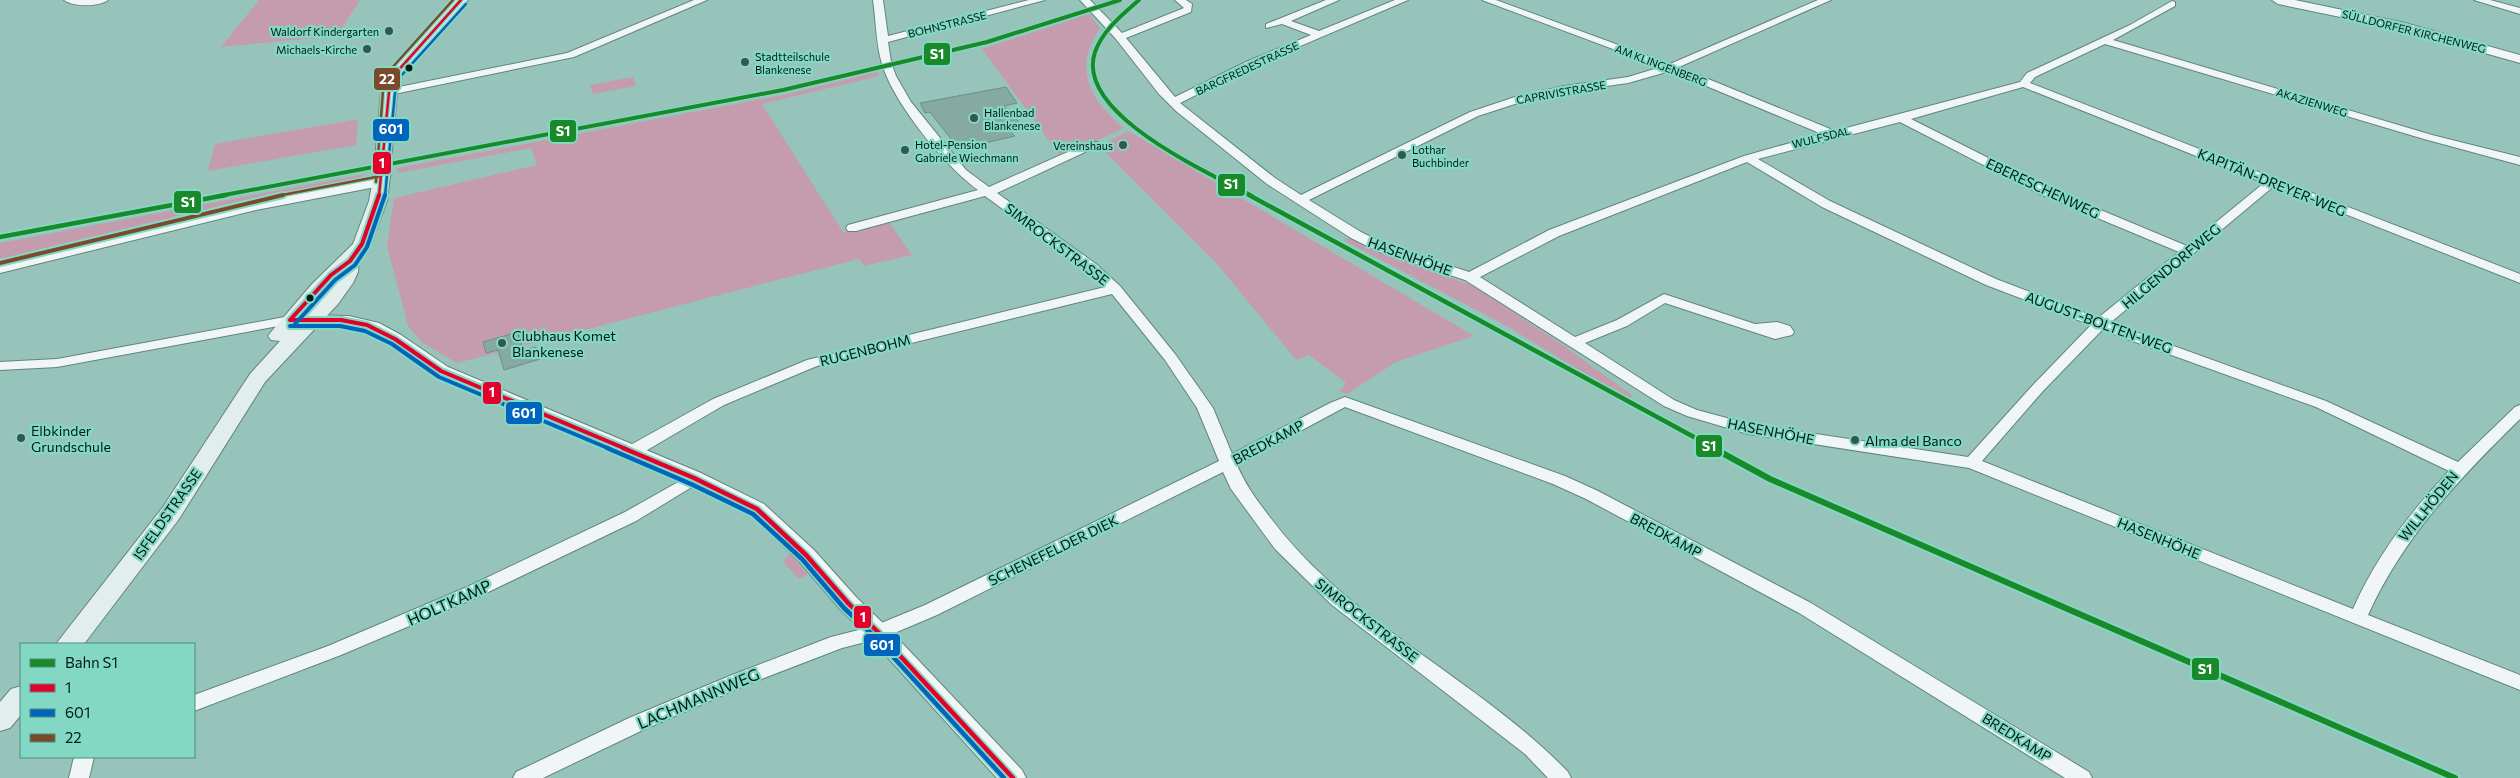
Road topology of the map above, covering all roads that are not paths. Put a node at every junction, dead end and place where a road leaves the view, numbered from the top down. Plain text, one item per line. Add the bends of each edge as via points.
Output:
1 (69, 0) edge
2 (103, 0) edge
3 (461, 0) edge
4 (702, 0) edge
5 (878, 0) edge
6 (1040, 0) edge
7 (1085, 0) edge
8 (1180, 0) edge
9 (1334, 0) edge
10 (1377, 0) edge
11 (1403, 0) edge
12 (1487, 0) edge
13 (1826, 0) edge
14 (2278, 0) edge
15 (2479, 0) edge
16 (2172, 4) dead end
17 (1391, 5) junction
18 (2520, 11) edge
19 (1282, 21) junction
20 (1269, 26) dead end
21 (1320, 35) junction
22 (1120, 37) junction
23 (883, 40) junction
24 (2105, 41) junction
25 (2520, 59) edge
26 (1669, 68) junction
27 (2024, 84) junction
28 (389, 92) junction
29 (1174, 102) junction
30 (1901, 118) junction
31 (1833, 134) junction
32 (1094, 144) dead end
33 (1748, 158) junction
34 (2520, 161) edge
35 (383, 170) junction
36 (2272, 182) junction
37 (988, 192) junction
38 (1302, 199) junction
39 (852, 228) dead end
40 (2188, 251) junction
41 (350, 261) junction
42 (0, 269) edge
43 (1470, 277) junction
44 (2520, 279) edge
45 (1116, 289) junction
46 (316, 315) junction
47 (290, 320) junction
48 (2100, 324) junction
49 (1755, 328) dead end
50 (1573, 343) junction
51 (0, 366) edge
52 (257, 378) junction
53 (2520, 410) edge
54 (631, 452) junction
55 (1972, 463) junction
56 (1226, 464) junction
57 (2458, 469) junction
58 (694, 478) junction
59 (2358, 617) junction
60 (878, 632) junction
61 (70, 643) edge
62 (2520, 683) edge
63 (10, 703) edge
64 (195, 703) edge
65 (0, 720) edge
66 (84, 758) edge
67 (79, 778) edge
68 (524, 778) edge
69 (1013, 778) edge
70 (1561, 778) edge
71 (2082, 778) edge

1 - 2 street
3 - 28 main road via 396,73
4 - 28 street via 570,55
5 - 23 street, SIMROCKSTRASSE
6 - 23 street, BOHNSTRASSE
7 - 22 street, HASENHÖHE
8 - 22 street via 1189,6 1188,10
9 - 19 street
10 - 17 street
11 - 17 street, BARGFREDESTRASSE
12 - 26 street, AM KLINGENBERG
13 - 26 street, CAPRIVISTRASSE
14 - 25 street, SÜLLDORFER KIRCHENWEG via 2413,29
15 - 18 street
16 - 24 street, WULFSDAL
17 - 21 street, BARGFREDESTRASSE
19 - 20 street
19 - 21 street, BARGFREDESTRASSE
21 - 29 street, BARGFREDESTRASSE via 1248,65
22 - 29 street, HASENHÖHE
23 - 37 street, SIMROCKSTRASSE via 890,76 906,103 962,173
24 - 27 street, WULFSDAL via 2031,74
24 - 34 street, AKAZIENWEG
26 - 31 street, AM KLINGENBERG
26 - 38 street, CAPRIVISTRASSE via 1628,80 1514,100 1474,114
27 - 30 street, WULFSDAL
27 - 36 street, KAPITÄN-DREYER-WEG
28 - 35 main road
29 - 38 street, HASENHÖHE via 1271,181
30 - 31 street, WULFSDAL
30 - 40 street, EBERESCHENWEG via 2044,191
31 - 33 street, WULFSDAL
32 - 37 street, SIMROCKSTRASSE
33 - 43 street, WULFSDAL via 1554,233
33 - 48 street, AUGUST-BOLTEN-WEG via 1826,204 1901,241 1991,282
35 - 41 main road via 373,215 362,244
35 - 42 street via 276,201
36 - 40 street, HILGENDORFWEG
36 - 44 street, KAPITÄN-DREYER-WEG
37 - 39 street, SIMROCKSTRASSE
37 - 45 street, SIMROCKSTRASSE
38 - 43 street, HASENHÖHE via 1382,248
40 - 48 street, HILGENDORFWEG
41 - 46 main road, ISFELDSTRASSE via 346,279
41 - 47 main road, ISFELDSTRASSE via 331,275
43 - 50 street, HASENHÖHE
45 - 54 street, RUGENBOHM via 812,363 716,402
45 - 56 street, SIMROCKSTRASSE via 1170,357 1205,408
46 - 47 street
46 - 52 main road, ISFELDSTRASSE
46 - 54 street via 373,327 441,371
47 - 51 street via 57,363
47 - 52 main road, ISFELDSTRASSE via 271,347
48 - 55 street, HILGENDORFWEG
48 - 57 street, AUGUST-BOLTEN-WEG via 2321,404
49 - 50 street via 1664,298 1622,323
50 - 55 street, HASENHÖHE via 1669,403 1717,421 1748,429
52 - 61 main road, ISFELDSTRASSE via 171,513
53 - 57 street, WILLHÖDEN
54 - 58 street
55 - 59 street, HASENHÖHE
56 - 60 street, SCHENEFELDER DIEK via 931,610
56 - 70 street, SIMROCKSTRASSE via 1256,513 1306,572 1532,748
56 - 71 street, BREDKAMP via 1335,406 1346,402 1354,404 1592,495 1846,632
57 - 59 street, WILLHÖDEN via 2398,543 2367,594
58 - 60 street via 757,509 806,555
58 - 64 street, HOLTKAMP via 656,503 542,560 303,663
59 - 62 street, HASENHÖHE
60 - 68 street, LACHMANNWEG via 838,642 739,680 636,724
60 - 69 street
63 - 65 main road
66 - 67 street

